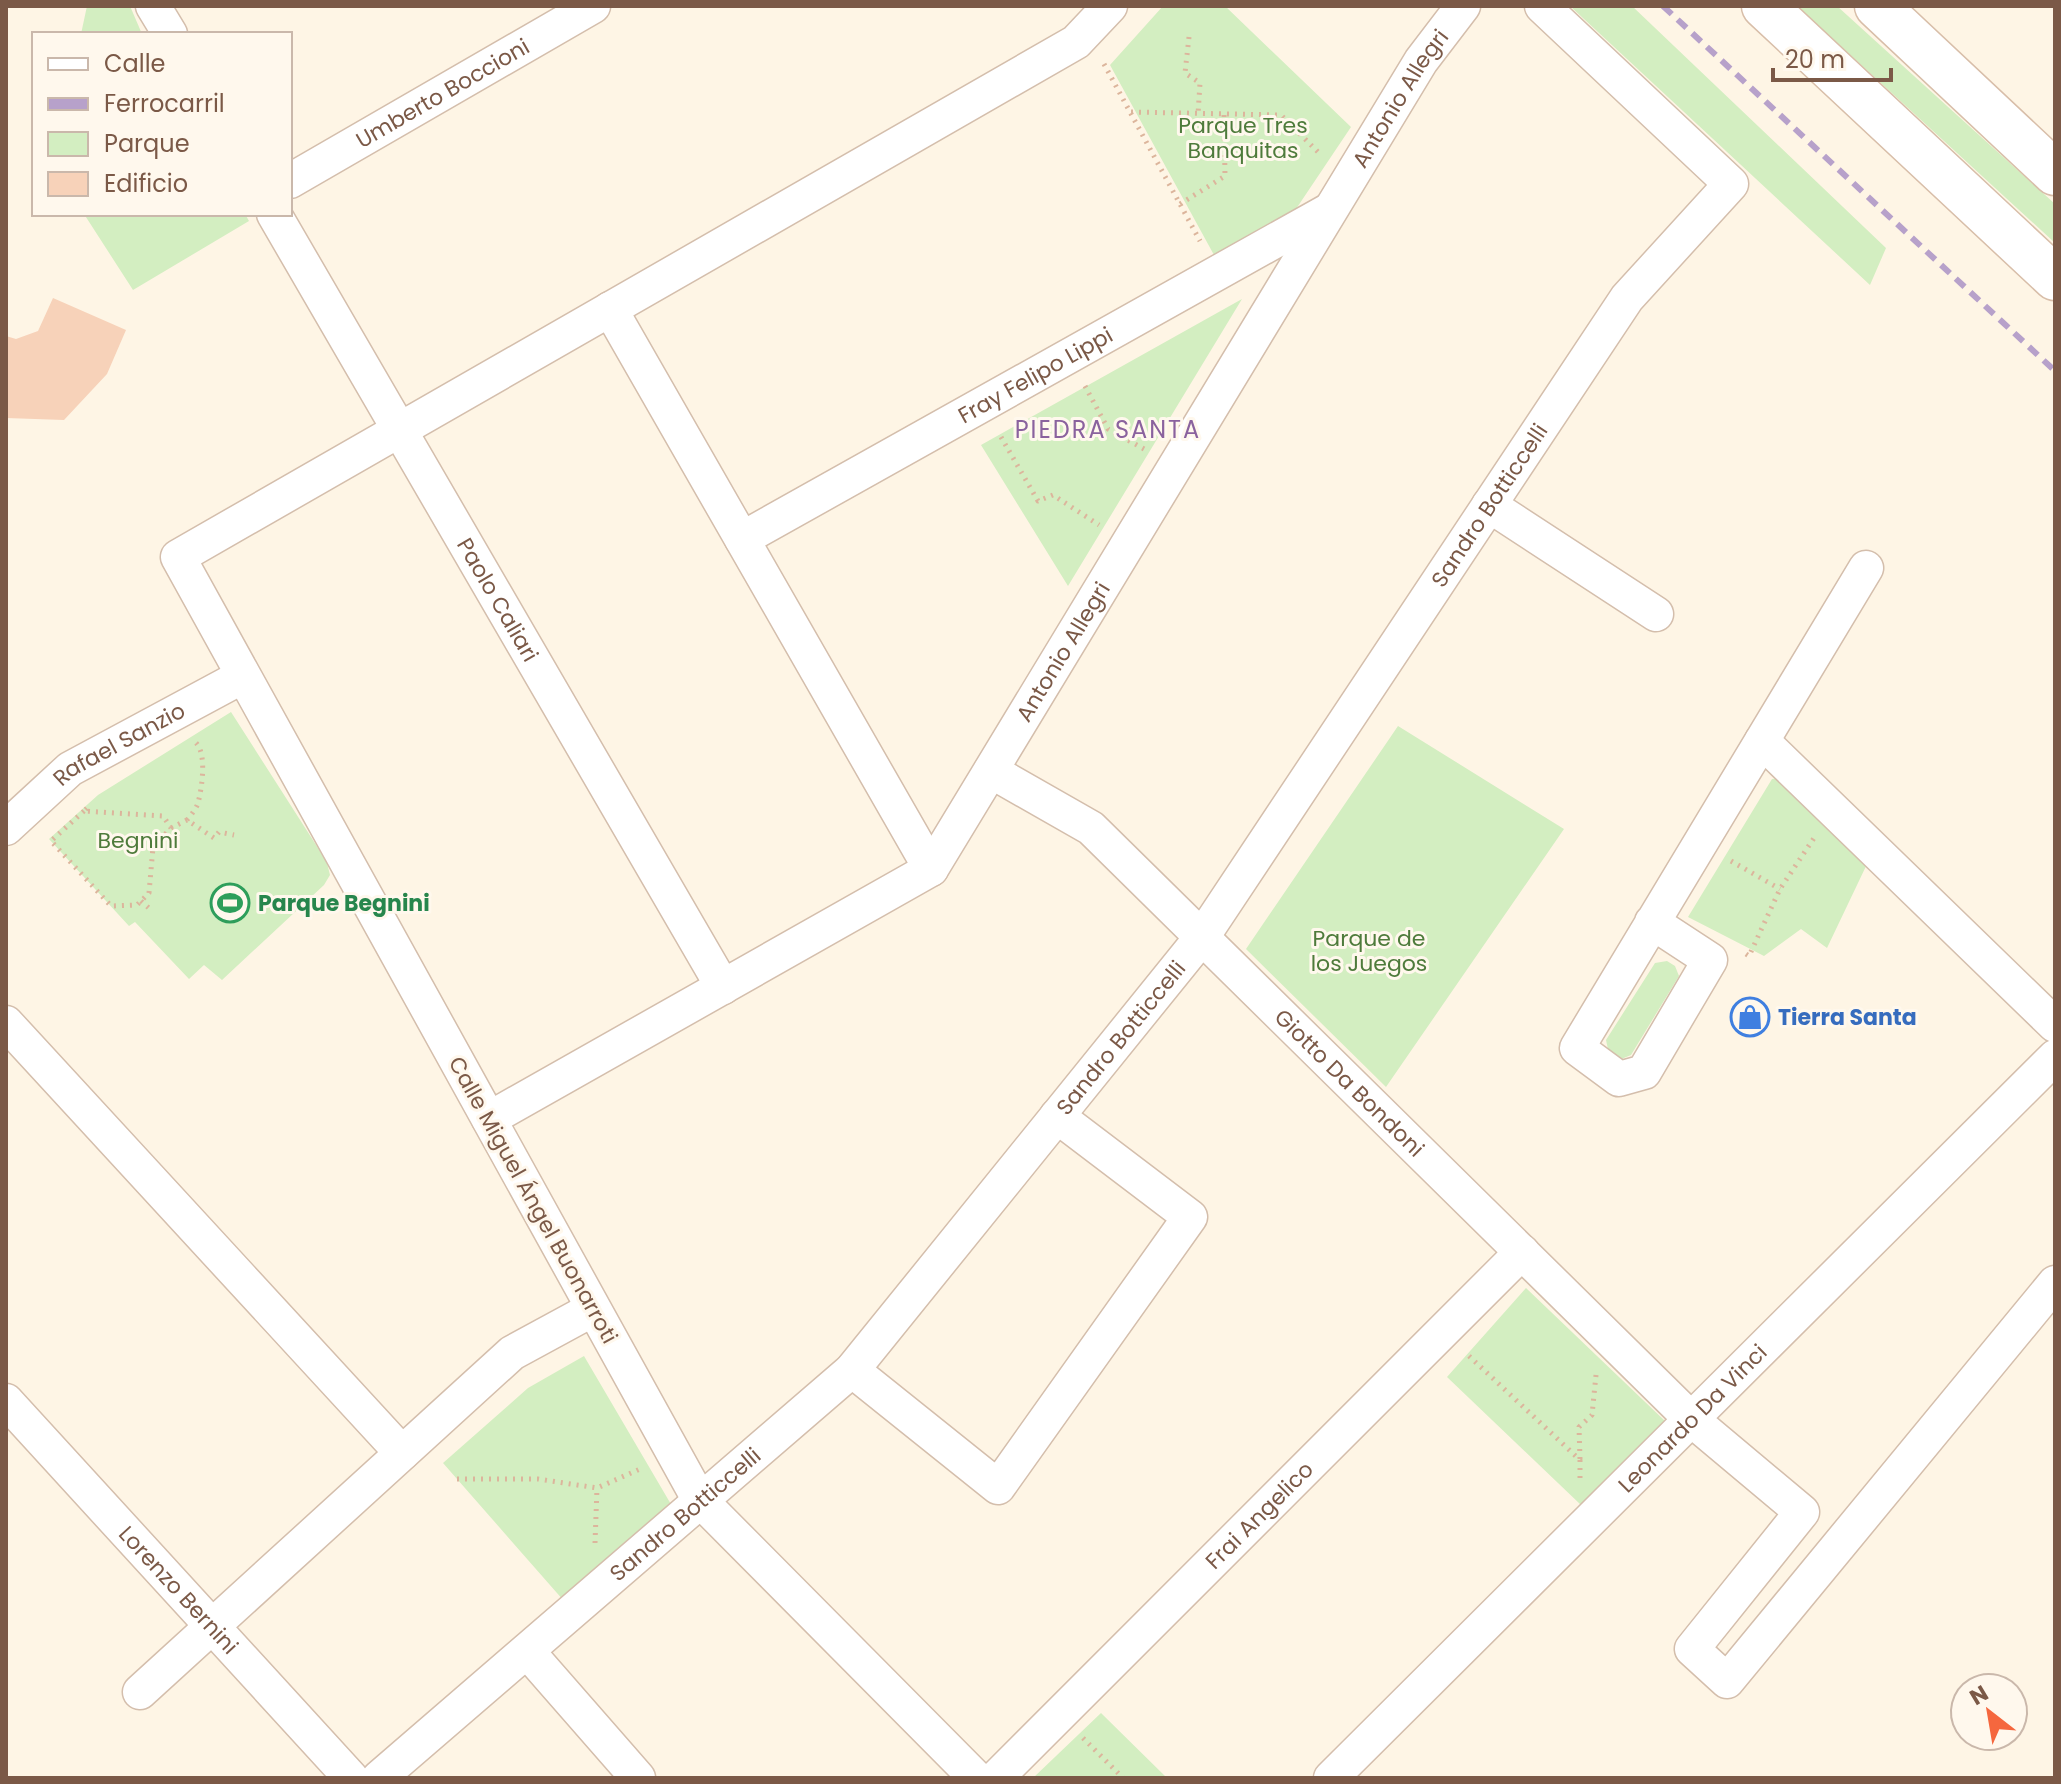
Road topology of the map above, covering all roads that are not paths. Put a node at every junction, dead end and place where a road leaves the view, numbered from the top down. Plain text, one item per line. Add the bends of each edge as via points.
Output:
1 (153, 6) edge
2 (593, 6) edge
3 (1110, 6) edge
4 (1463, 6) edge
5 (1542, 6) edge
6 (1764, 6) edge
7 (1891, 11) edge
8 (169, 32) edge
9 (2055, 173) edge
10 (292, 180) edge
11 (1330, 210) junction
12 (275, 216) edge
13 (2055, 278) edge
14 (610, 309) junction
15 (399, 430) junction
16 (1489, 505) junction
17 (742, 539) junction
18 (1866, 568) dead end
19 (1656, 614) dead end
20 (228, 684) junction
21 (1762, 741) junction
22 (991, 771) junction
23 (6, 828) edge
24 (931, 869) junction
25 (1652, 922) dead end
26 (1202, 937) junction
27 (723, 987) junction
28 (6, 1023) edge
29 (2055, 1025) edge
30 (2055, 1057) edge
31 (1057, 1116) junction
32 (489, 1119) junction
33 (1522, 1252) junction
34 (2055, 1283) edge
35 (593, 1309) junction
36 (852, 1370) junction
37 (6, 1401) edge
38 (1691, 1419) junction
39 (402, 1453) junction
40 (701, 1501) junction
41 (212, 1626) junction
42 (527, 1651) junction
43 (140, 1692) dead end
44 (351, 1778) edge
45 (379, 1778) edge
46 (638, 1778) edge
47 (976, 1778) edge
48 (996, 1778) edge
49 (1331, 1778) edge

1 - 8 street
2 - 10 street, Umberto Boccioni
3 - 14 street via 1076,42
4 - 11 street, Antonio Allegri via 1421,61
5 - 16 street, Sandro Botticcelli via 1731,184 1627,298
6 - 13 main road
7 - 9 main road
11 - 17 street, Fray Felipo Lippi
11 - 22 street, Antonio Allegri
12 - 15 street, Paolo Caliari
14 - 15 street
14 - 17 street
15 - 20 street, Calle Miguel Ángel Buonarroti via 178,557
15 - 27 street, Paolo Caliari
16 - 19 street
16 - 26 street, Sandro Botticcelli
17 - 24 street
18 - 21 street
20 - 23 street, Rafael Sanzio via 70,769
20 - 32 street, Calle Miguel Ángel Buonarroti
21 - 25 street
21 - 29 street
22 - 24 street, Antonio Allegri
22 - 26 street, Giotto Da Bondoni via 1091,828
24 - 27 street, Antonio Allegri
26 - 31 street, Sandro Botticcelli
26 - 33 street, Giotto Da Bondoni
27 - 32 street, Antonio Allegri
28 - 39 street
30 - 38 street, Leonardo Da Vinci
31 - 36 street, Sandro Botticcelli
31 - 36 street via 1190,1217 998,1487
32 - 35 street, Calle Miguel Ángel Buonarroti
33 - 38 street, Giotto Da Bondoni
33 - 48 street, Frai Angelico
34 - 38 street, Giotto Da Bondoni via 1727,1681 1692,1649 1802,1512
35 - 39 street via 512,1353
35 - 40 street, Calle Miguel Ángel Buonarroti
36 - 40 street, Sandro Botticcelli
37 - 41 street, Lorenzo Bernini
38 - 49 street, Leonardo Da Vinci
39 - 41 street
40 - 42 street, Sandro Botticcelli
40 - 47 street, Calle Miguel Ángel Buonarroti
41 - 43 street
41 - 44 street, Lorenzo Bernini
42 - 45 street, Sandro Botticcelli
42 - 46 street

